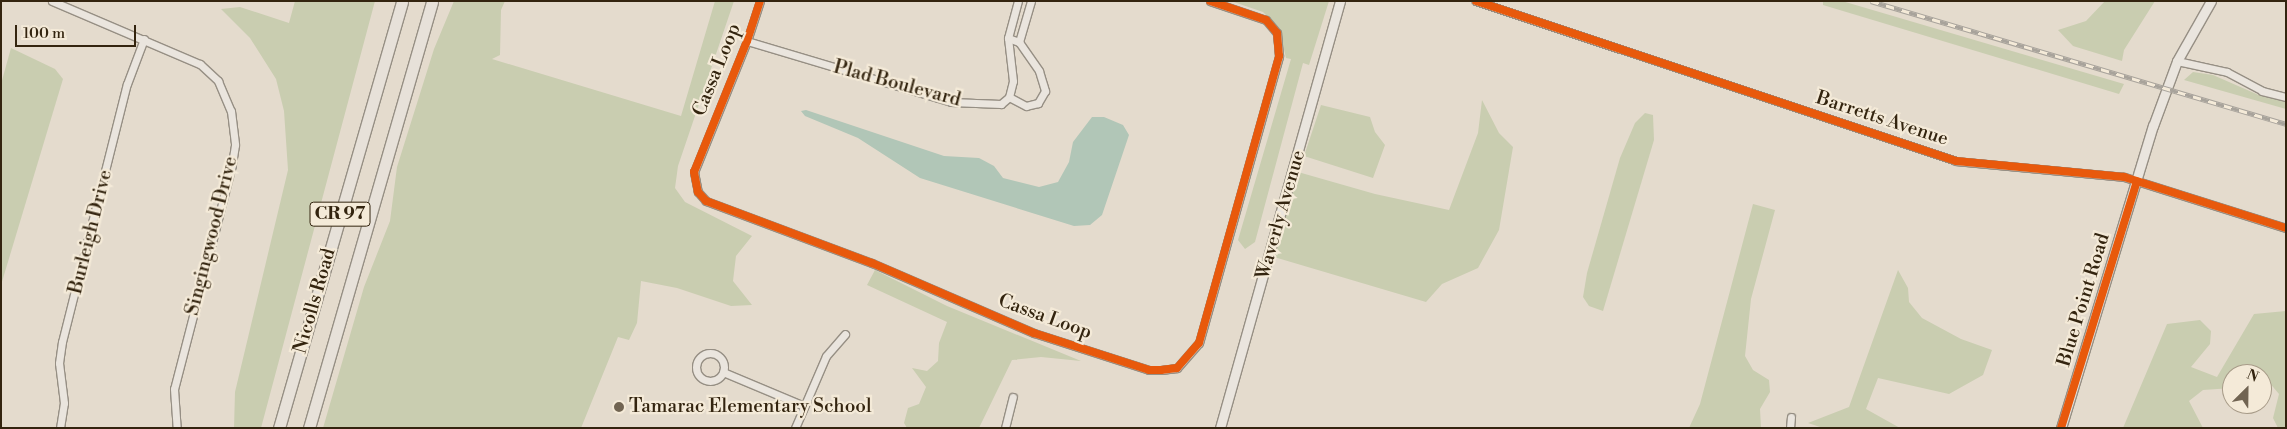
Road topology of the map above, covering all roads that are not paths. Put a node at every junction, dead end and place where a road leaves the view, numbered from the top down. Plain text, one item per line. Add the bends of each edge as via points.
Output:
1 (52, 1) edge
2 (396, 1) edge
3 (402, 1) edge
4 (432, 1) edge
5 (440, 1) edge
6 (760, 1) edge
7 (1018, 1) edge
8 (1031, 1) edge
9 (1210, 1) edge
10 (1340, 1) edge
11 (1476, 1) edge
12 (2211, 1) edge
13 (1008, 38) junction
14 (144, 39) junction
15 (747, 41) junction
16 (1019, 42) junction
17 (2178, 61) junction
18 (410, 77) junction
19 (379, 81) junction
20 (1009, 97) junction
21 (2286, 97) edge
22 (2137, 181) junction
23 (2286, 228) edge
24 (845, 334) dead end
25 (723, 372) dead end
26 (1013, 397) dead end
27 (804, 406) junction
28 (1791, 417) dead end
29 (60, 428) edge
30 (177, 428) edge
31 (279, 428) edge
32 (309, 428) edge
33 (795, 428) edge
34 (1004, 428) edge
35 (1220, 428) edge
36 (1790, 428) edge
37 (2061, 428) edge

1 - 14 street, Singingwood Drive
2 - 19 highway
3 - 19 highway, Nicolls Road / CR 97
4 - 18 highway, Nicolls Road / CR 97
5 - 18 highway
6 - 15 street, Cassa Loop
7 - 13 street
8 - 16 street
9 - 15 street, Cassa Loop via 1266,20 1277,33 1279,56 1199,343 1177,368 1160,370 1149,370 1034,333 872,263 706,201 698,192 694,172
10 - 35 street, Waverly Avenue
11 - 22 street, Barretts Avenue via 1956,161 2118,176
12 - 17 street, Blue Point Road
13 - 16 street
13 - 20 street via 1013,81
14 - 29 street, Burleigh Drive via 127,84 62,342 59,363 64,403
14 - 30 street, Singingwood Drive via 200,64 218,81 231,111 235,145 178,367 174,389
15 - 20 street, Plad Boulevard via 951,102 1001,104
16 - 20 street via 1039,71 1044,99 1026,106
17 - 21 street via 2227,72 2262,91
17 - 22 street, Blue Point Road via 2153,126
18 - 32 highway, Nicolls Road / CR 97
19 - 31 highway, Nicolls Road / CR 97
22 - 23 street, Barretts Avenue
22 - 37 street, Blue Point Road
24 - 27 street via 826,356
25 - 27 street
26 - 34 street
27 - 33 street
28 - 36 street

